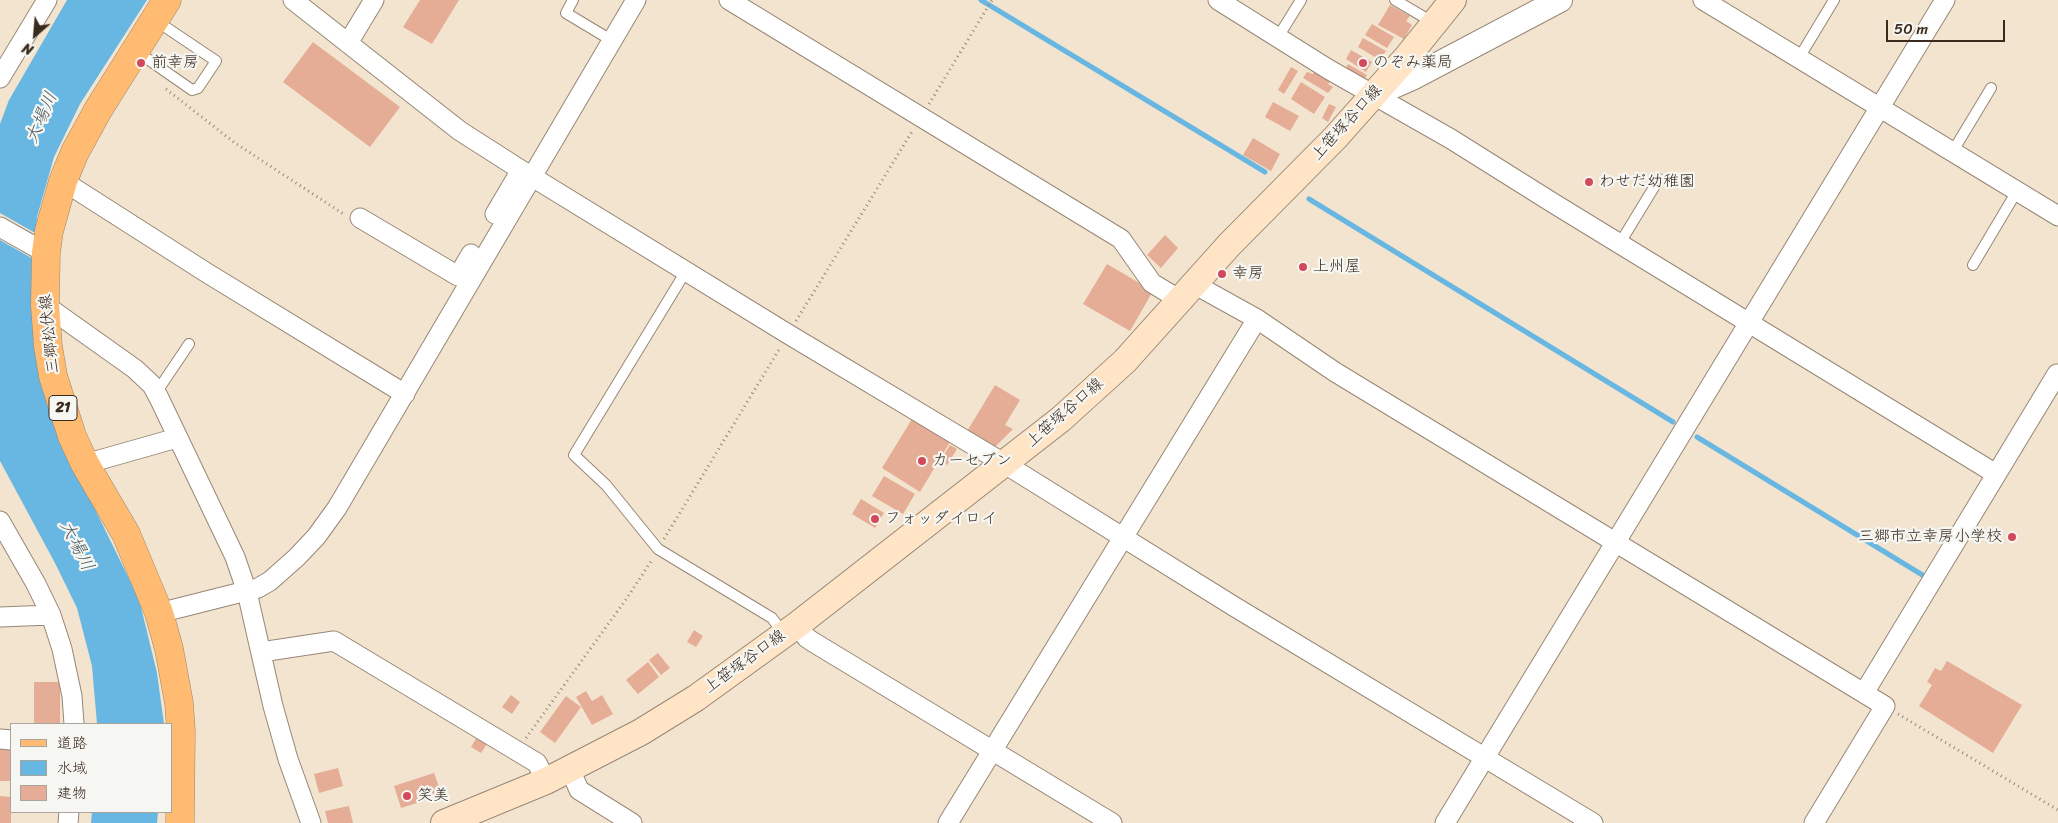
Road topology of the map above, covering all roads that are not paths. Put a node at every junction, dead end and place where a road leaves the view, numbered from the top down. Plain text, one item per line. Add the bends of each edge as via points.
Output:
1 (47, 0) edge
2 (293, 0) edge
3 (374, 0) edge
4 (573, 0) edge
5 (636, 0) edge
6 (729, 0) edge
7 (1218, 0) edge
8 (1301, 0) edge
9 (1395, 0) edge
10 (1453, 0) edge
11 (1560, 0) edge
12 (1703, 0) edge
13 (1834, 0) edge
14 (1945, 0) edge
15 (160, 10) edge
16 (1435, 23) junction
17 (1278, 37) junction
18 (611, 40) junction
19 (348, 43) junction
20 (134, 50) junction
21 (1799, 58) junction
22 (0, 78) edge
23 (1992, 88) dead end
24 (1373, 94) junction
25 (1880, 106) junction
26 (1953, 151) junction
27 (527, 173) junction
28 (1659, 180) dead end
29 (64, 181) junction
30 (2017, 191) junction
31 (2058, 216) edge
32 (360, 218) road end
33 (0, 227) edge
34 (1620, 243) junction
35 (42, 251) junction
36 (478, 255) junction
37 (1973, 265) dead end
38 (686, 271) junction
39 (1187, 292) junction
40 (45, 305) junction
41 (1257, 319) junction
42 (1749, 323) junction
43 (189, 344) dead end
44 (2058, 374) edge
45 (156, 393) junction
46 (405, 394) junction
47 (177, 438) junction
48 (86, 464) junction
49 (1005, 464) junction
50 (1996, 474) junction
51 (0, 521) edge
52 (1124, 538) junction
53 (1616, 542) junction
54 (247, 592) junction
55 (158, 612) junction
56 (51, 615) junction
57 (0, 617) edge
58 (790, 629) junction
59 (261, 652) junction
60 (1864, 694) junction
61 (74, 723) edge
62 (992, 750) junction
63 (1485, 757) junction
64 (570, 769) junction
65 (546, 781) junction
66 (480, 817) edge
67 (180, 823) edge
68 (311, 823) edge
69 (444, 823) edge
70 (632, 823) edge
71 (948, 823) edge
72 (1112, 823) edge
73 (1445, 823) edge
74 (1594, 823) edge
75 (1814, 823) edge

1 - 22 street
2 - 19 street
3 - 19 street
4 - 18 lane via 566,13
5 - 18 street
6 - 39 street via 1121,239 1152,283
7 - 17 street
8 - 17 lane
9 - 16 lane
10 - 16 main road, 上笹塚谷口線
11 - 24 street via 1414,77
12 - 21 street
13 - 21 lane
14 - 25 street
15 - 20 main road, 三郷松伏線 / 21
15 - 20 lane via 216,61 198,88 192,90
16 - 24 main road, 上笹塚谷口線
17 - 24 street
18 - 27 street
19 - 27 street via 460,131
20 - 29 main road, 三郷松伏線 / 21 via 86,130
21 - 25 street
23 - 26 lane
24 - 34 street
24 - 39 main road, 上笹塚谷口線
25 - 26 street
25 - 42 street
26 - 30 street
27 - 36 street
27 - 38 street
28 - 34 lane
29 - 35 main road, 三郷松伏線 / 21
29 - 46 street
30 - 31 street
30 - 37 lane
32 - 36 street via 458,276
33 - 35 street
34 - 42 street
35 - 40 main road, 三郷松伏線 / 21
36 - 46 street
38 - 49 street
38 - 58 lane via 574,455 606,485 658,549
39 - 41 street
39 - 49 main road, 上笹塚谷口線 via 1124,361 1061,419
40 - 45 street via 135,369
40 - 48 main road, 三郷松伏線 / 21 via 53,376 72,436
41 - 52 street
41 - 53 street via 1335,372
42 - 50 street
42 - 53 street
43 - 45 lane
44 - 50 street
45 - 47 street
46 - 54 street via 337,508 316,537 270,581
47 - 48 street
47 - 54 street via 235,557
48 - 55 main road, 三郷松伏線 / 21 via 126,534
49 - 52 street
49 - 58 main road, 上笹塚谷口線
50 - 60 street
51 - 56 street
52 - 62 street
52 - 63 street
53 - 60 street
53 - 63 street
54 - 55 street
54 - 59 street
55 - 67 main road, 三郷松伏線 / 21 via 179,703
56 - 57 street
56 - 61 street via 72,696
58 - 62 street
58 - 64 main road, 上笹塚谷口線 via 696,698 641,732
59 - 65 street via 334,641 537,763
59 - 68 street via 288,759
60 - 75 street via 1884,706
62 - 71 street
62 - 72 street
63 - 73 street
63 - 74 street
64 - 65 main road, 上笹塚谷口線
64 - 70 street via 579,790
65 - 66 main road, 上笹塚谷口線
66 - 69 main road, 上笹塚谷口線

